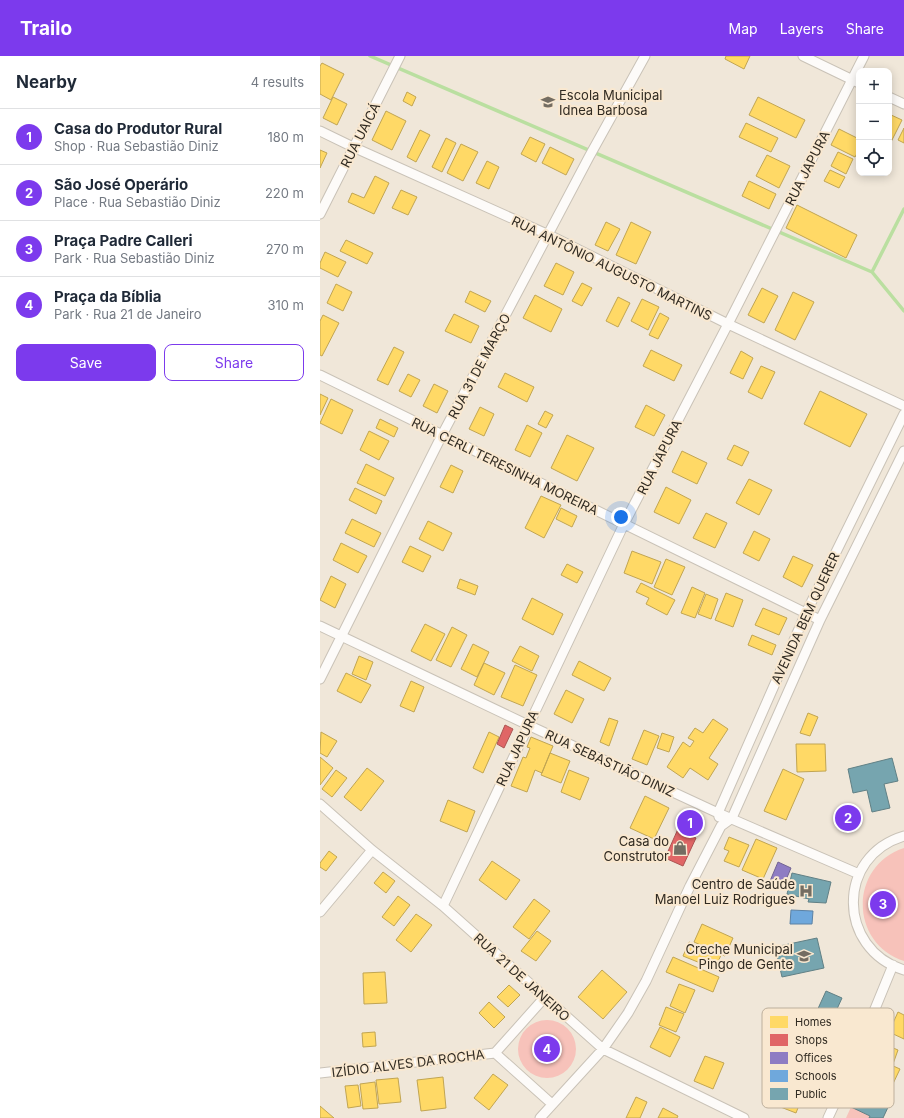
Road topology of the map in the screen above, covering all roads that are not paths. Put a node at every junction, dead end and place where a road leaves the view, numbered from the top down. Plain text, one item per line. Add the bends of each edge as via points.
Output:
1 (645, 56) edge
2 (803, 56) edge
3 (864, 56) edge
4 (399, 59) edge
5 (860, 68) edge
6 (856, 81) edge
7 (892, 98) edge
8 (904, 104) edge
9 (320, 131) edge
10 (353, 148) junction
11 (320, 214) edge
12 (549, 235) junction
13 (728, 324) junction
14 (320, 376) edge
15 (904, 406) edge
16 (904, 414) edge
17 (442, 435) junction
18 (904, 451) edge
19 (624, 524) junction
20 (806, 613) junction
21 (820, 620) junction
22 (320, 626) edge
23 (341, 636) junction
24 (320, 679) edge
25 (528, 725) junction
26 (320, 804) edge
27 (718, 813) junction
28 (732, 818) junction
29 (721, 826) junction
30 (904, 836) edge
31 (372, 850) junction
32 (859, 874) junction
33 (443, 906) junction
34 (320, 912) edge
35 (893, 965) junction
36 (904, 970) edge
37 (545, 997) junction
38 (875, 1008) edge
39 (603, 1050) junction
40 (495, 1053) junction
41 (320, 1073) edge
42 (552, 1104) junction
43 (833, 1108) edge
44 (540, 1118) edge
45 (744, 1118) edge
46 (828, 1118) edge

1 - 12 street, RUA 31 DE MARÇO
2 - 6 street
3 - 5 street, RUA JAPURA
4 - 10 street, RUA UAICÁ
6 - 13 street, RUA JAPURA via 772,234
7 - 8 street
9 - 10 street, RUA ANTÔNIO AUGUSTO MARTINS
10 - 11 street, RUA UAICÁ
10 - 12 street, RUA ANTÔNIO AUGUSTO MARTINS
12 - 13 street, RUA ANTÔNIO AUGUSTO MARTINS
12 - 17 street, RUA 31 DE MARÇO
13 - 15 street, RUA ANTÔNIO AUGUSTO MARTINS
13 - 19 street, RUA JAPURA
14 - 17 street, RUA CERLI TERESINHA MOREIRA
16 - 20 street, AVENIDA BEM QUERER
17 - 19 street, RUA CERLI TERESINHA MOREIRA
17 - 23 street, RUA 31 DE MARÇO
18 - 21 street, AVENIDA BEM QUERER
19 - 20 street, RUA CERLI TERESINHA MOREIRA
19 - 25 street, RUA JAPURA
20 - 21 street, RUA CERLI TERESINHA MOREIRA
20 - 27 street, AVENIDA BEM QUERER
21 - 28 street, AVENIDA BEM QUERER
22 - 23 street, RUA SEBASTIÃO DINIZ
23 - 24 street, RUA 31 DE MARÇO
23 - 25 street, RUA SEBASTIÃO DINIZ
25 - 27 street, RUA SEBASTIÃO DINIZ
25 - 33 street, RUA JAPURA
26 - 31 street, RUA 21 DE JANEIRO
27 - 28 street, RUA SEBASTIÃO DINIZ
27 - 29 street
28 - 29 street
28 - 32 street, RUA SEBASTIÃO DINIZ
29 - 39 street via 646,981
30 - 32 street via 875,852
31 - 33 street, RUA 21 DE JANEIRO
31 - 34 street
32 - 35 street via 853,902 859,930 872,951
33 - 37 street, RUA 21 DE JANEIRO
35 - 36 street
35 - 38 street
37 - 39 street, RUA 21 DE JANEIRO
37 - 40 street
39 - 42 street
39 - 45 street, RUA 21 DE JANEIRO
40 - 41 street, IZÍDIO ALVES DA ROCHA
40 - 42 street
42 - 44 street
43 - 46 street

